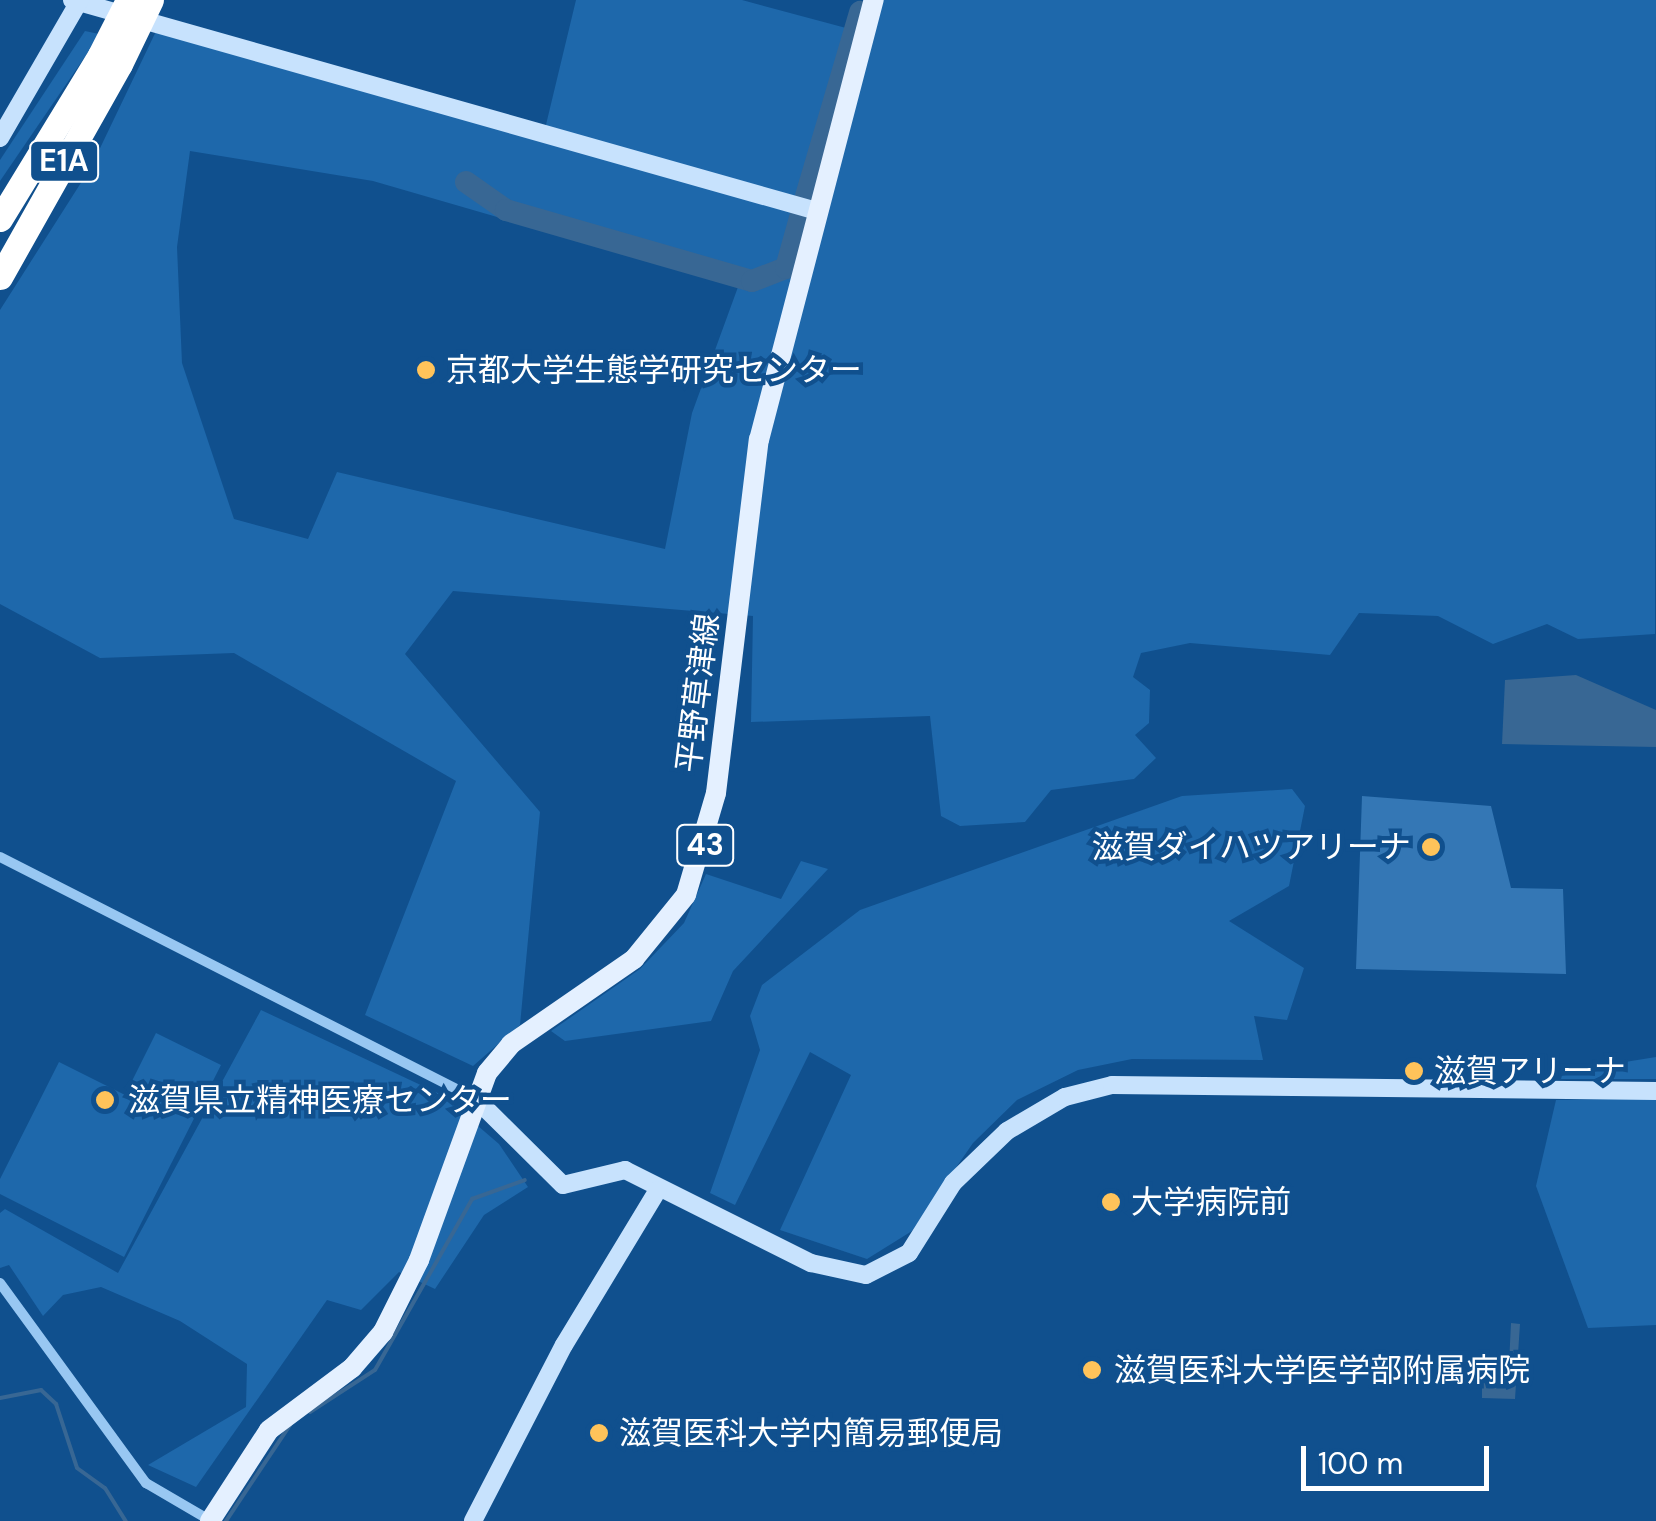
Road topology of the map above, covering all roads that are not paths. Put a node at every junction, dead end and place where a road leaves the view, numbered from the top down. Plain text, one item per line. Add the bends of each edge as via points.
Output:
1 (128, 0) edge
2 (151, 0) edge
3 (874, 0) edge
4 (77, 1) edge
5 (110, 60) junction
6 (0, 138) edge
7 (0, 198) edge
8 (813, 210) junction
9 (0, 219) edge
10 (0, 252) edge
11 (0, 277) edge
12 (0, 857) edge
13 (1656, 1091) edge
14 (476, 1099) junction
15 (658, 1190) junction
16 (0, 1283) edge
17 (210, 1521) edge
18 (474, 1521) edge

1 - 5 highway, E1A, bridge
2 - 5 highway, E1A, bridge
3 - 8 main road, 平野草津線 / 43
4 - 6 street
4 - 8 street
5 - 7 highway
5 - 9 highway, E1A
5 - 10 highway, E1A
5 - 11 highway
8 - 14 main road, 平野草津線 / 43 via 759,440 704,849 686,895 634,959 511,1044
12 - 14 street
13 - 15 street via 1112,1084 1065,1098 1007,1131 953,1183 909,1252 866,1275 811,1263
14 - 15 street via 564,1186 625,1170
14 - 17 main road, 平野草津線 / 43 via 432,1226 383,1332 352,1368 269,1430
15 - 18 street via 564,1344
16 - 17 street via 146,1483

